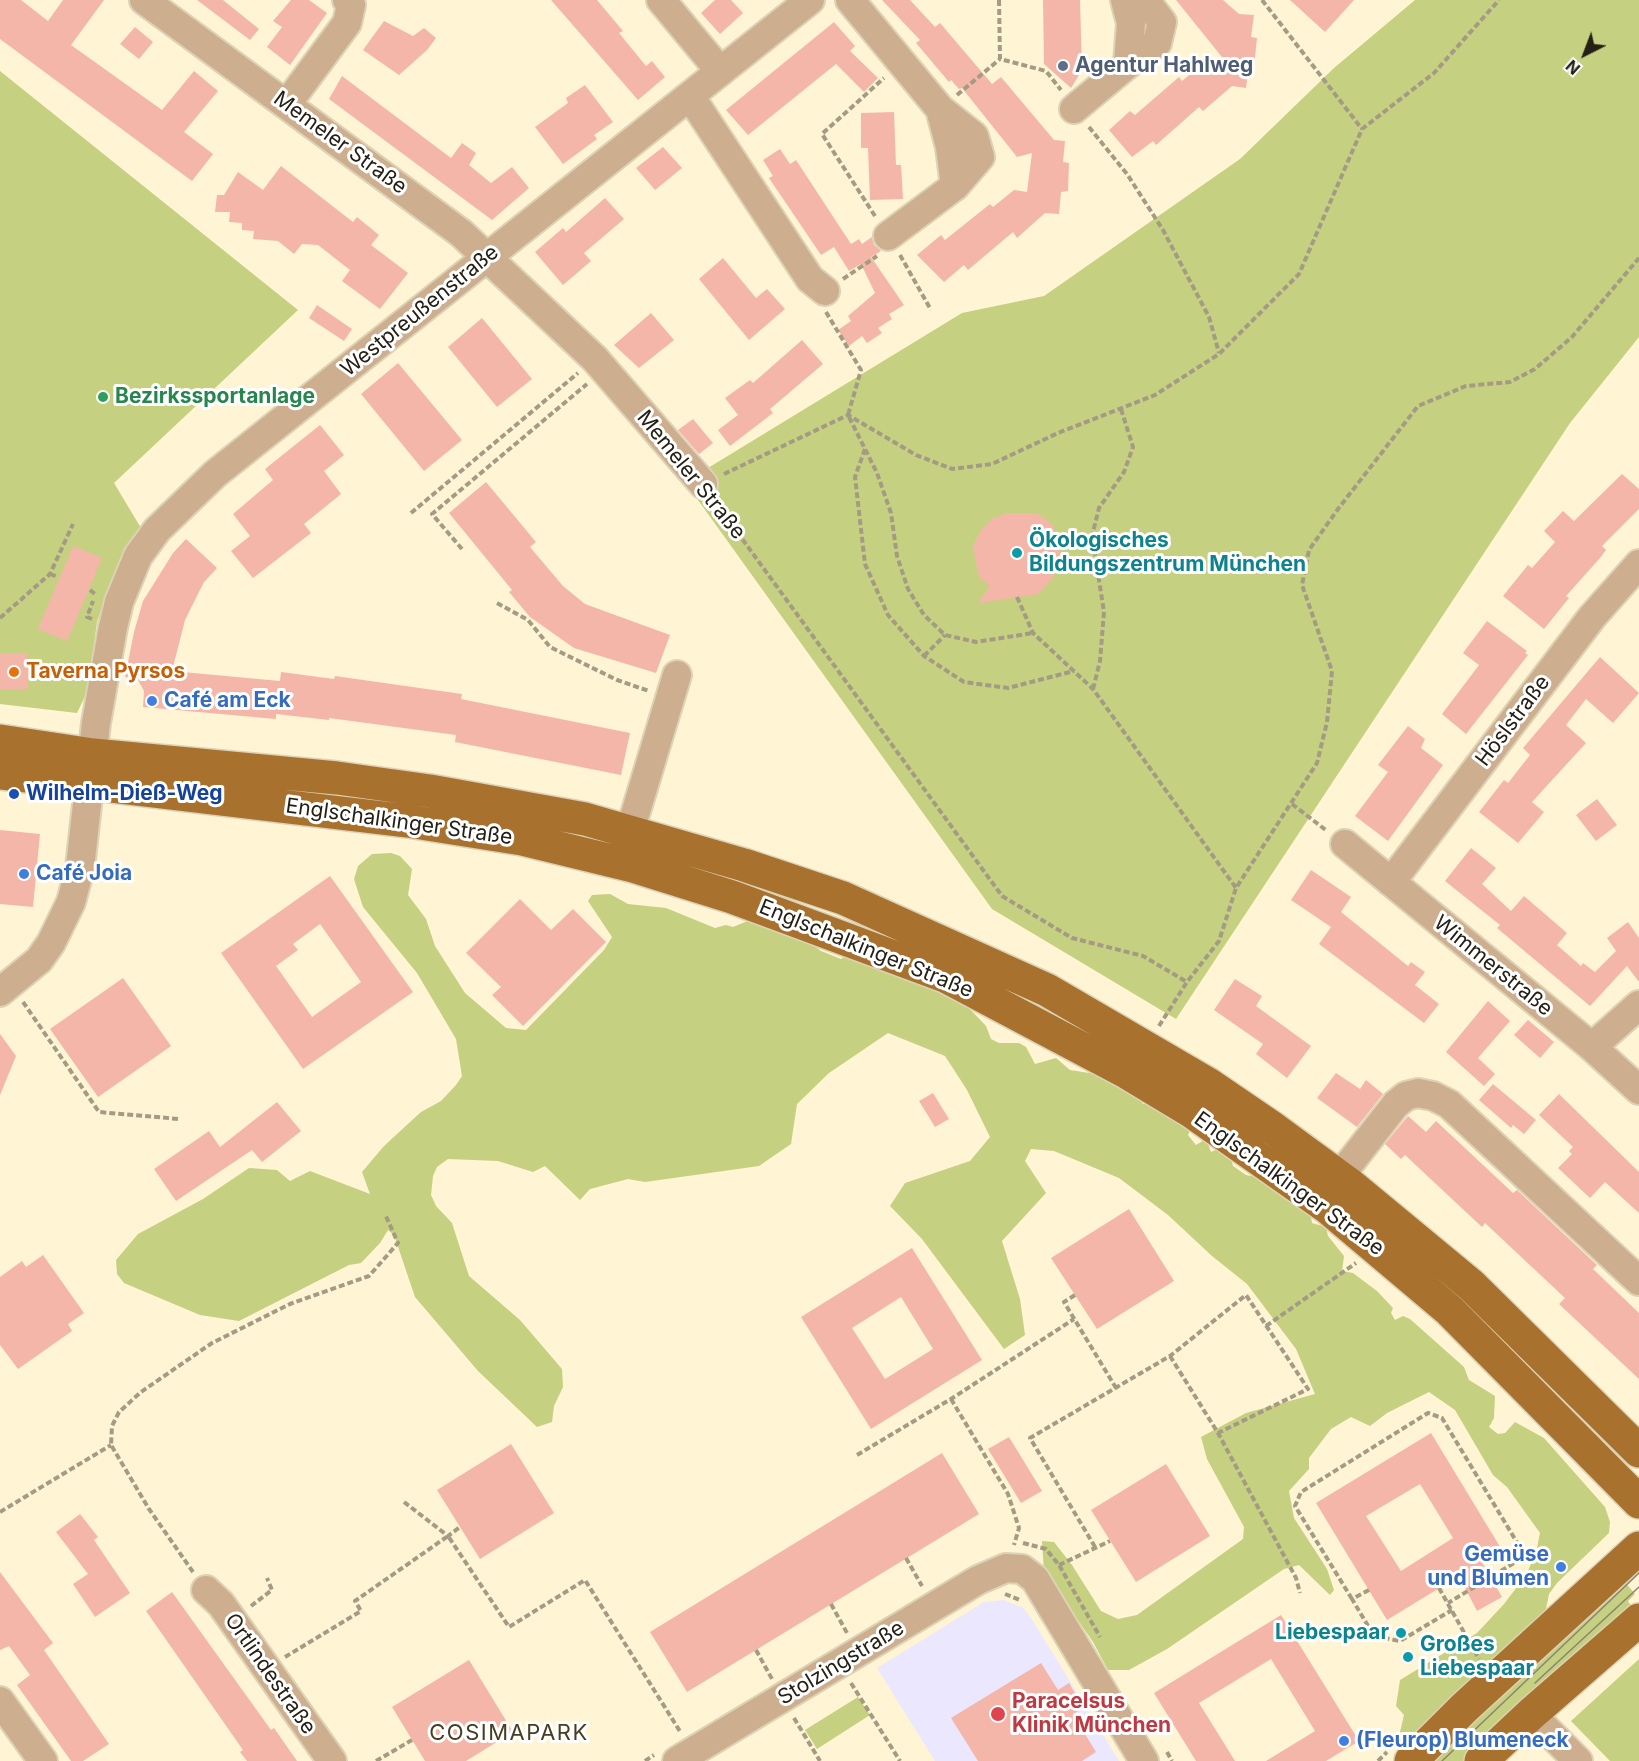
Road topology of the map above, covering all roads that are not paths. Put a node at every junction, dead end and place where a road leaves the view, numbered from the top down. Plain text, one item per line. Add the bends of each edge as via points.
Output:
1 (144, 0) edge
2 (347, 0) edge
3 (661, 0) edge
4 (810, 0) edge
5 (850, 0) edge
6 (1125, 0) edge
7 (1145, 0) edge
8 (1128, 64) junction
9 (720, 71) junction
10 (690, 96) junction
11 (287, 104) junction
12 (1074, 109) road end
13 (888, 236) road end
14 (486, 258) junction
15 (825, 291) road end
16 (703, 484) road end
17 (1639, 564) edge
18 (673, 687) road end
19 (0, 741) edge
20 (92, 768) junction
21 (0, 773) edge
22 (630, 831) junction
23 (1345, 844) road end
24 (1391, 882) junction
25 (5, 988) edge
26 (1639, 1005) edge
27 (1592, 1047) junction
28 (1639, 1090) edge
29 (1339, 1177) junction
30 (1639, 1281) edge
31 (1639, 1451) edge
32 (1639, 1502) edge
33 (1639, 1548) edge
34 (206, 1590) road end
35 (1639, 1620) edge
36 (0, 1701) edge
37 (1531, 1714) junction
38 (686, 1756) edge
39 (43, 1761) edge
40 (332, 1761) edge
41 (1144, 1761) edge
42 (1411, 1761) edge
43 (1481, 1761) edge
44 (1578, 1761) edge

1 - 11 street, Memeler Straße
2 - 11 street via 351,5 347,22
3 - 9 street
4 - 9 street, Westpreußenstraße
5 - 13 street via 940,109 955,186
6 - 8 street via 1131,23
7 - 8 street via 1162,22 1156,43
8 - 12 street
9 - 10 street, Westpreußenstraße
10 - 14 street, Westpreußenstraße
10 - 15 street via 810,279
11 - 14 street, Memeler Straße via 461,232
14 - 16 street, Memeler Straße via 600,364
14 - 20 street, Westpreußenstraße via 215,474 157,530 138,556 119,602 100,694
17 - 24 street, Höslstraße via 1592,617
18 - 22 street
19 - 20 main road, Englschalkinger Straße
20 - 21 main road, Englschalkinger Straße
20 - 22 main road, Englschalkinger Straße via 337,778 585,819
20 - 25 street via 80,868 71,902 39,960
20 - 32 main road, Englschalkinger Straße via 522,840 633,866 834,932 945,976 1128,1073 1252,1153 1376,1246 1449,1310
22 - 29 main road, Englschalkinger Straße via 843,898 1047,990 1208,1084
23 - 24 street, Wimmerstraße
24 - 27 street, Wimmerstraße
26 - 27 street
27 - 28 street, Wimmerstraße
29 - 30 street via 1396,1104 1418,1093 1433,1095 1449,1104
29 - 31 main road, Englschalkinger Straße via 1472,1285
33 - 42 main road
34 - 40 street, Ortlindestraße via 221,1604
35 - 37 main road
36 - 39 street
37 - 43 main road
37 - 44 street
38 - 41 street, Stolzingstraße via 978,1580 1014,1568 1035,1579

